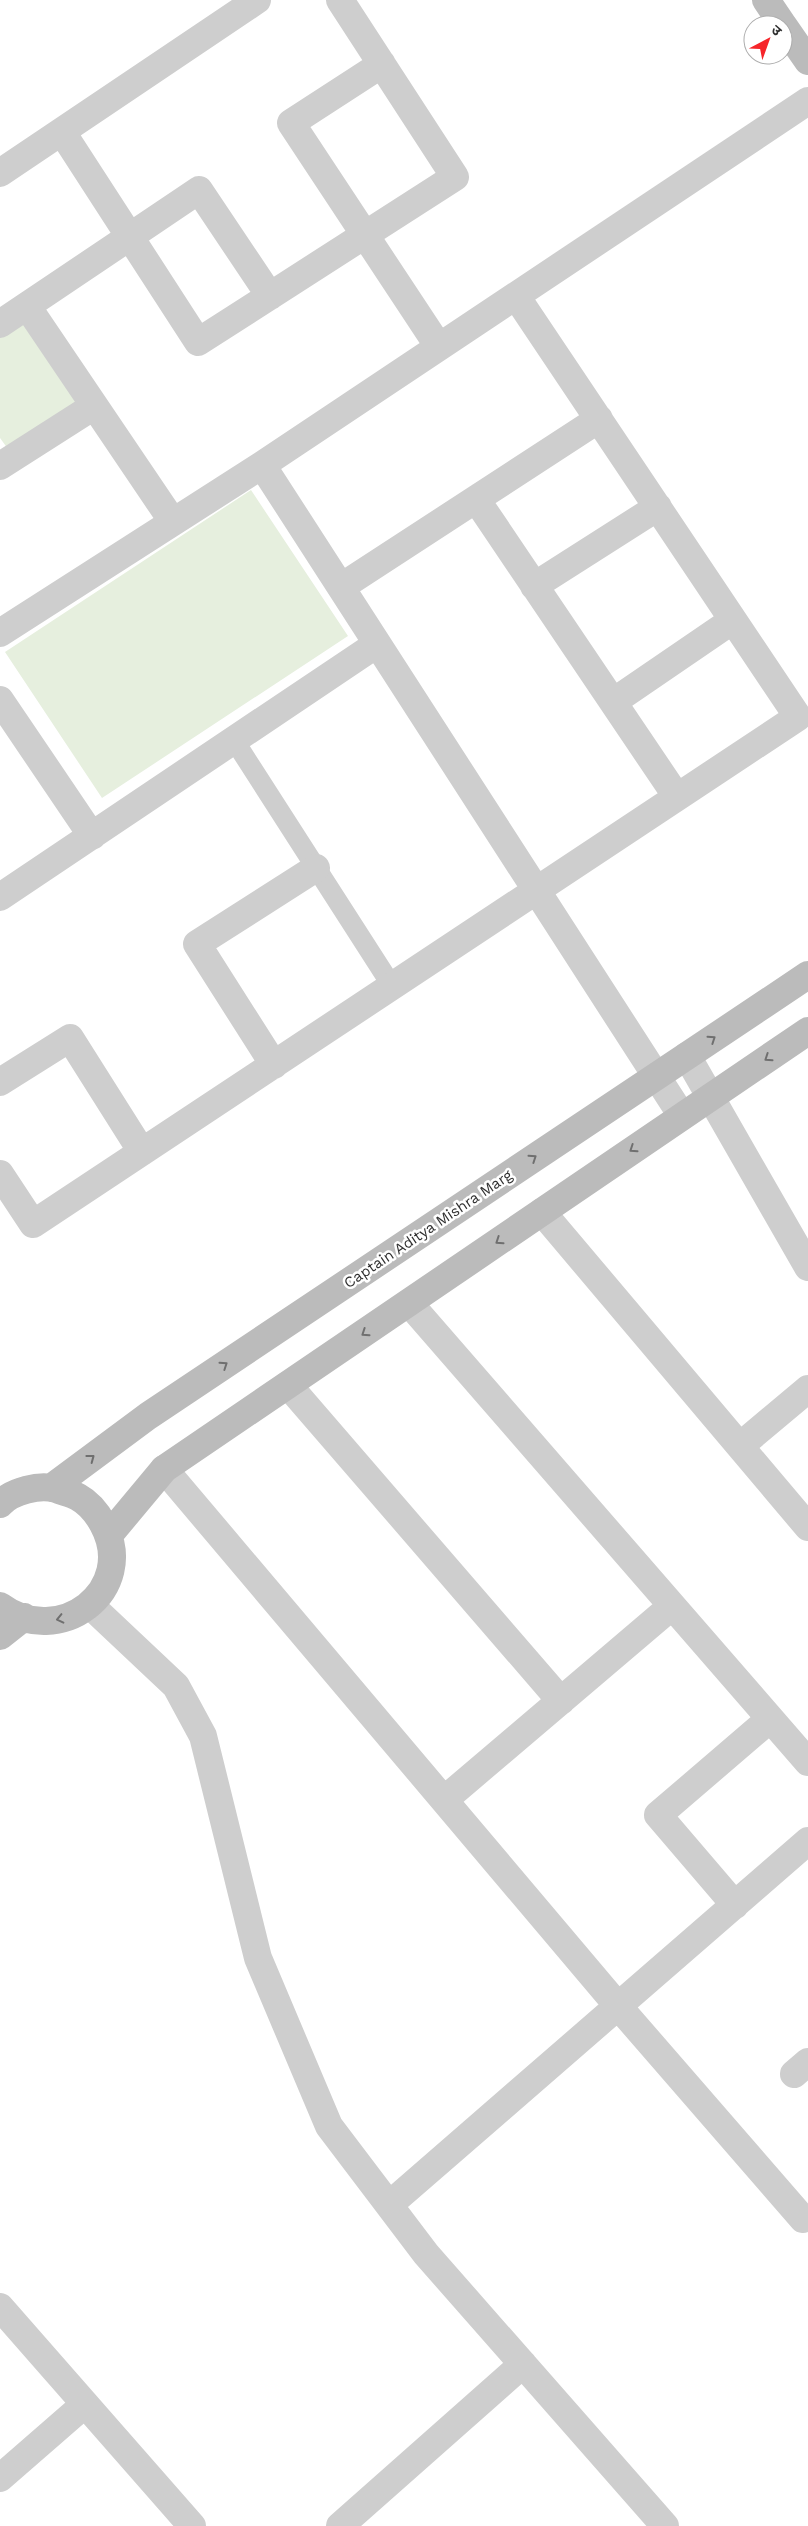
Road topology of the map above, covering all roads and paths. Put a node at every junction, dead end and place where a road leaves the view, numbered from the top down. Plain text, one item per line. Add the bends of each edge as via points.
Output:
1 (257, 0) edge
2 (340, 0) edge
3 (766, 0) edge
4 (795, 38) edge
5 (382, 64) junction
6 (808, 101) edge
7 (62, 132) junction
8 (0, 173) edge
9 (365, 235) junction
10 (129, 237) junction
11 (270, 296) junction
12 (516, 296) junction
13 (27, 306) junction
14 (0, 324) edge
15 (439, 347) junction
16 (94, 406) junction
17 (599, 419) junction
18 (262, 464) junction
19 (0, 466) edge
20 (476, 499) junction
21 (658, 507) junction
22 (173, 522) junction
23 (534, 586) junction
24 (340, 587) junction
25 (733, 620) junction
26 (0, 633) edge
27 (377, 644) junction
28 (0, 700) edge
29 (613, 702) junction
30 (234, 740) junction
31 (677, 797) junction
32 (92, 836) junction
33 (316, 868) junction
34 (537, 890) junction
35 (0, 897) edge
36 (808, 975) edge
37 (392, 986) junction
38 (808, 1030) edge
39 (688, 1056) junction
40 (274, 1065) junction
41 (656, 1076) junction
42 (0, 1082) edge
43 (712, 1096) junction
44 (682, 1116) junction
45 (142, 1152) junction
46 (0, 1174) edge
47 (542, 1212) junction
48 (808, 1267) edge
49 (409, 1302) junction
50 (288, 1385) junction
51 (808, 1389) edge
52 (740, 1446) junction
53 (164, 1469) junction
54 (52, 1488) junction
55 (1, 1502) edge
56 (808, 1527) edge
57 (109, 1535) junction
58 (90, 1604) junction
59 (0, 1606) edge
60 (672, 1606) junction
61 (24, 1617) junction
62 (0, 1636) edge
63 (561, 1701) junction
64 (770, 1719) junction
65 (808, 1762) edge
66 (444, 1800) junction
67 (808, 1841) edge
68 (735, 1905) junction
69 (618, 2006) junction
70 (389, 2205) junction
71 (805, 2217) edge
72 (0, 2307) edge
73 (523, 2364) junction
74 (85, 2404) junction
75 (0, 2478) edge
76 (192, 2526) edge
77 (340, 2526) edge
78 (665, 2526) edge

1 - 7 street
2 - 5 street
3 - 4 street
5 - 9 street via 455,177
5 - 9 street via 291,123
6 - 12 street
7 - 8 street
7 - 10 street
9 - 11 street
9 - 15 street
10 - 11 street via 198,342
10 - 11 street via 199,190
10 - 13 street
12 - 15 street
12 - 17 street
13 - 14 street
13 - 16 street
15 - 18 street
16 - 19 street
16 - 22 street
17 - 20 street
17 - 21 street
18 - 22 street
18 - 24 street
20 - 23 street
20 - 24 street
21 - 23 street
21 - 25 street
22 - 26 street
23 - 29 street
24 - 27 street
25 - 29 street
25 - 31 street via 798,717
27 - 30 street
27 - 34 street
28 - 32 street
29 - 31 street
30 - 32 street
30 - 33 lane
31 - 34 street
32 - 35 street
33 - 37 lane
33 - 40 street via 197,944
34 - 37 street
34 - 41 street
39 -> 36 street, Captain Aditya Mishra Marg
37 - 40 street
38 -> 43 street
39 - 41 street, Captain Aditya Mishra Marg
39 - 43 street
40 - 45 street
41 - 44 street
54 -> 41 street, Captain Aditya Mishra Marg via 148,1416
42 - 45 street via 70,1038
43 - 44 street
43 - 48 street
44 -> 47 street
45 - 46 street via 34,1224
47 -> 49 street
47 - 52 street
49 -> 50 street
49 - 60 street
50 - 53 street
50 - 63 street
51 - 52 street
52 - 56 street
53 - 57 street
53 - 66 street
54 - 55 street via 22,1491
54 - 57 street via 78,1497 96,1512
57 - 58 street via 112,1561 105,1586
58 -> 61 street via 63,1620 39,1622
58 - 70 street via 176,1686 203,1736 258,1958 328,2126
59 - 61 street
60 - 63 street
60 - 64 street
61 - 62 street
63 - 66 street
64 - 65 street
64 - 68 street via 658,1815
66 - 69 street
67 - 68 street
68 - 69 street
69 - 70 street
69 - 71 street
70 - 73 street via 426,2254
72 - 74 street
73 - 77 street
73 - 78 street
74 - 75 street
74 - 76 street

